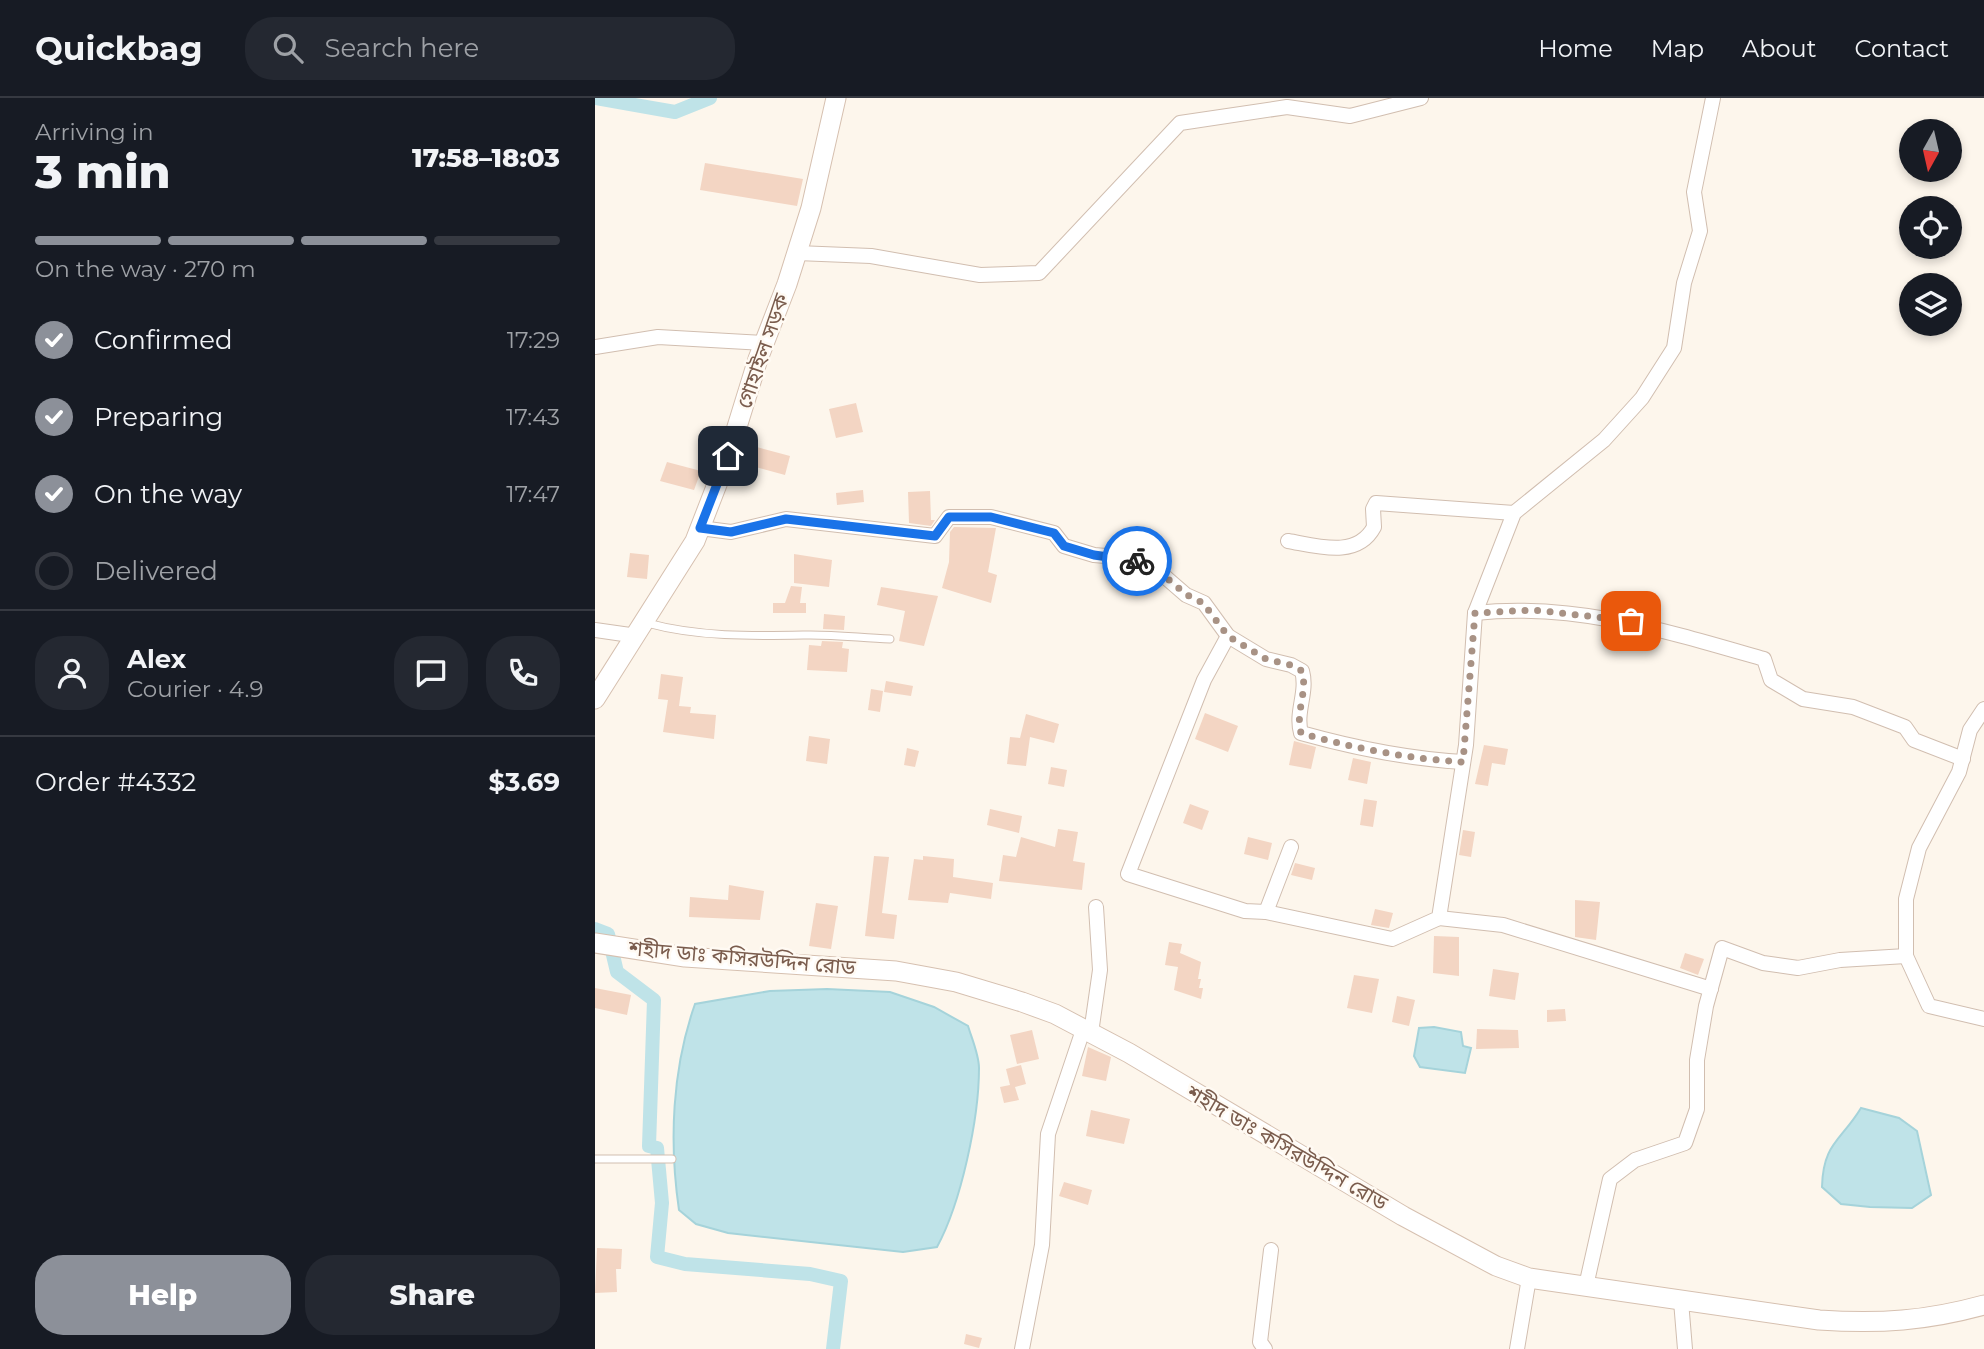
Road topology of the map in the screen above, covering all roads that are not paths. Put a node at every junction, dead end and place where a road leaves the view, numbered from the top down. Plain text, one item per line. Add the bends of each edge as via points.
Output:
1 (837, 98) edge
2 (1421, 98) edge
3 (1713, 98) edge
4 (797, 253) junction
5 (764, 343) junction
6 (595, 347) edge
7 (1514, 513) junction
8 (700, 528) junction
9 (1288, 541) dead end
10 (1475, 613) junction
11 (641, 629) junction
12 (595, 630) edge
13 (1228, 636) junction
14 (890, 639) dead end
15 (595, 699) edge
16 (1984, 709) edge
17 (1963, 759) junction
18 (1463, 762) junction
19 (1291, 847) dead end
20 (1096, 906) dead end
21 (1266, 912) junction
22 (1439, 918) junction
23 (598, 944) edge
24 (1906, 956) junction
25 (1710, 989) junction
26 (1984, 1019) edge
27 (1087, 1032) junction
28 (595, 1158) edge
29 (668, 1159) dead end
30 (1271, 1250) dead end
31 (1529, 1278) junction
32 (1586, 1286) junction
33 (1681, 1301) junction
34 (1984, 1305) edge
35 (1021, 1349) edge
36 (1265, 1349) edge
37 (1517, 1349) edge
38 (1685, 1349) edge

1 - 4 street, গোহাইল সড়ক
2 - 4 street via 1350,116 1287,107 1180,123 1039,273 980,275 871,256
3 - 7 street via 1694,192 1700,231 1674,348 1642,398 1604,440
4 - 5 street, গোহাইল সড়ক
5 - 6 street via 658,337
5 - 8 street, গোহাইল সড়ক
7 - 9 street via 1376,503 1374,527 1356,545 1338,549
7 - 10 street
8 - 11 street, গোহাইল সড়ক
8 - 13 street via 731,532 786,519 935,536 949,517 991,517 1054,533 1064,546 1129,558 1156,569 1203,603
10 - 17 street via 1534,610 1631,621 1764,659 1771,680 1803,699 1853,707 1905,727 1914,740
10 - 18 street
11 - 12 street
11 - 14 lane
11 - 15 street, গোহাইল সড়ক
13 - 18 street via 1266,659 1302,671 1301,733 1411,759
13 - 21 street via 1205,680 1128,874 1245,911
16 - 17 street via 1970,730
17 - 24 street via 1919,848 1906,898
18 - 22 street
19 - 21 street
20 - 27 street via 1100,970
21 - 22 street via 1392,940
22 - 25 street via 1503,925
23 - 27 street, শহীদ ডাঃ কসিরউদ্দিন রোড via 655,953 896,971 956,982 1022,1002
24 - 25 street via 1798,968 1763,963 1723,948
24 - 26 street via 1929,1006
25 - 32 street via 1697,1060 1697,1109 1685,1143 1635,1160 1610,1179
27 - 31 street, শহীদ ডাঃ কসিরউদ্দিন রোড via 1457,1247
27 - 35 street via 1048,1134 1042,1245
28 - 29 lane
30 - 36 street via 1260,1342
31 - 32 street, শহীদ ডাঃ কসিরউদ্দিন রোড
31 - 37 street
32 - 33 street, শহীদ ডাঃ কসিরউদ্দিন রোড
33 - 34 street, শহীদ ডাঃ কসিরউদ্দিন রোড via 1858,1323 1907,1322
33 - 38 street

